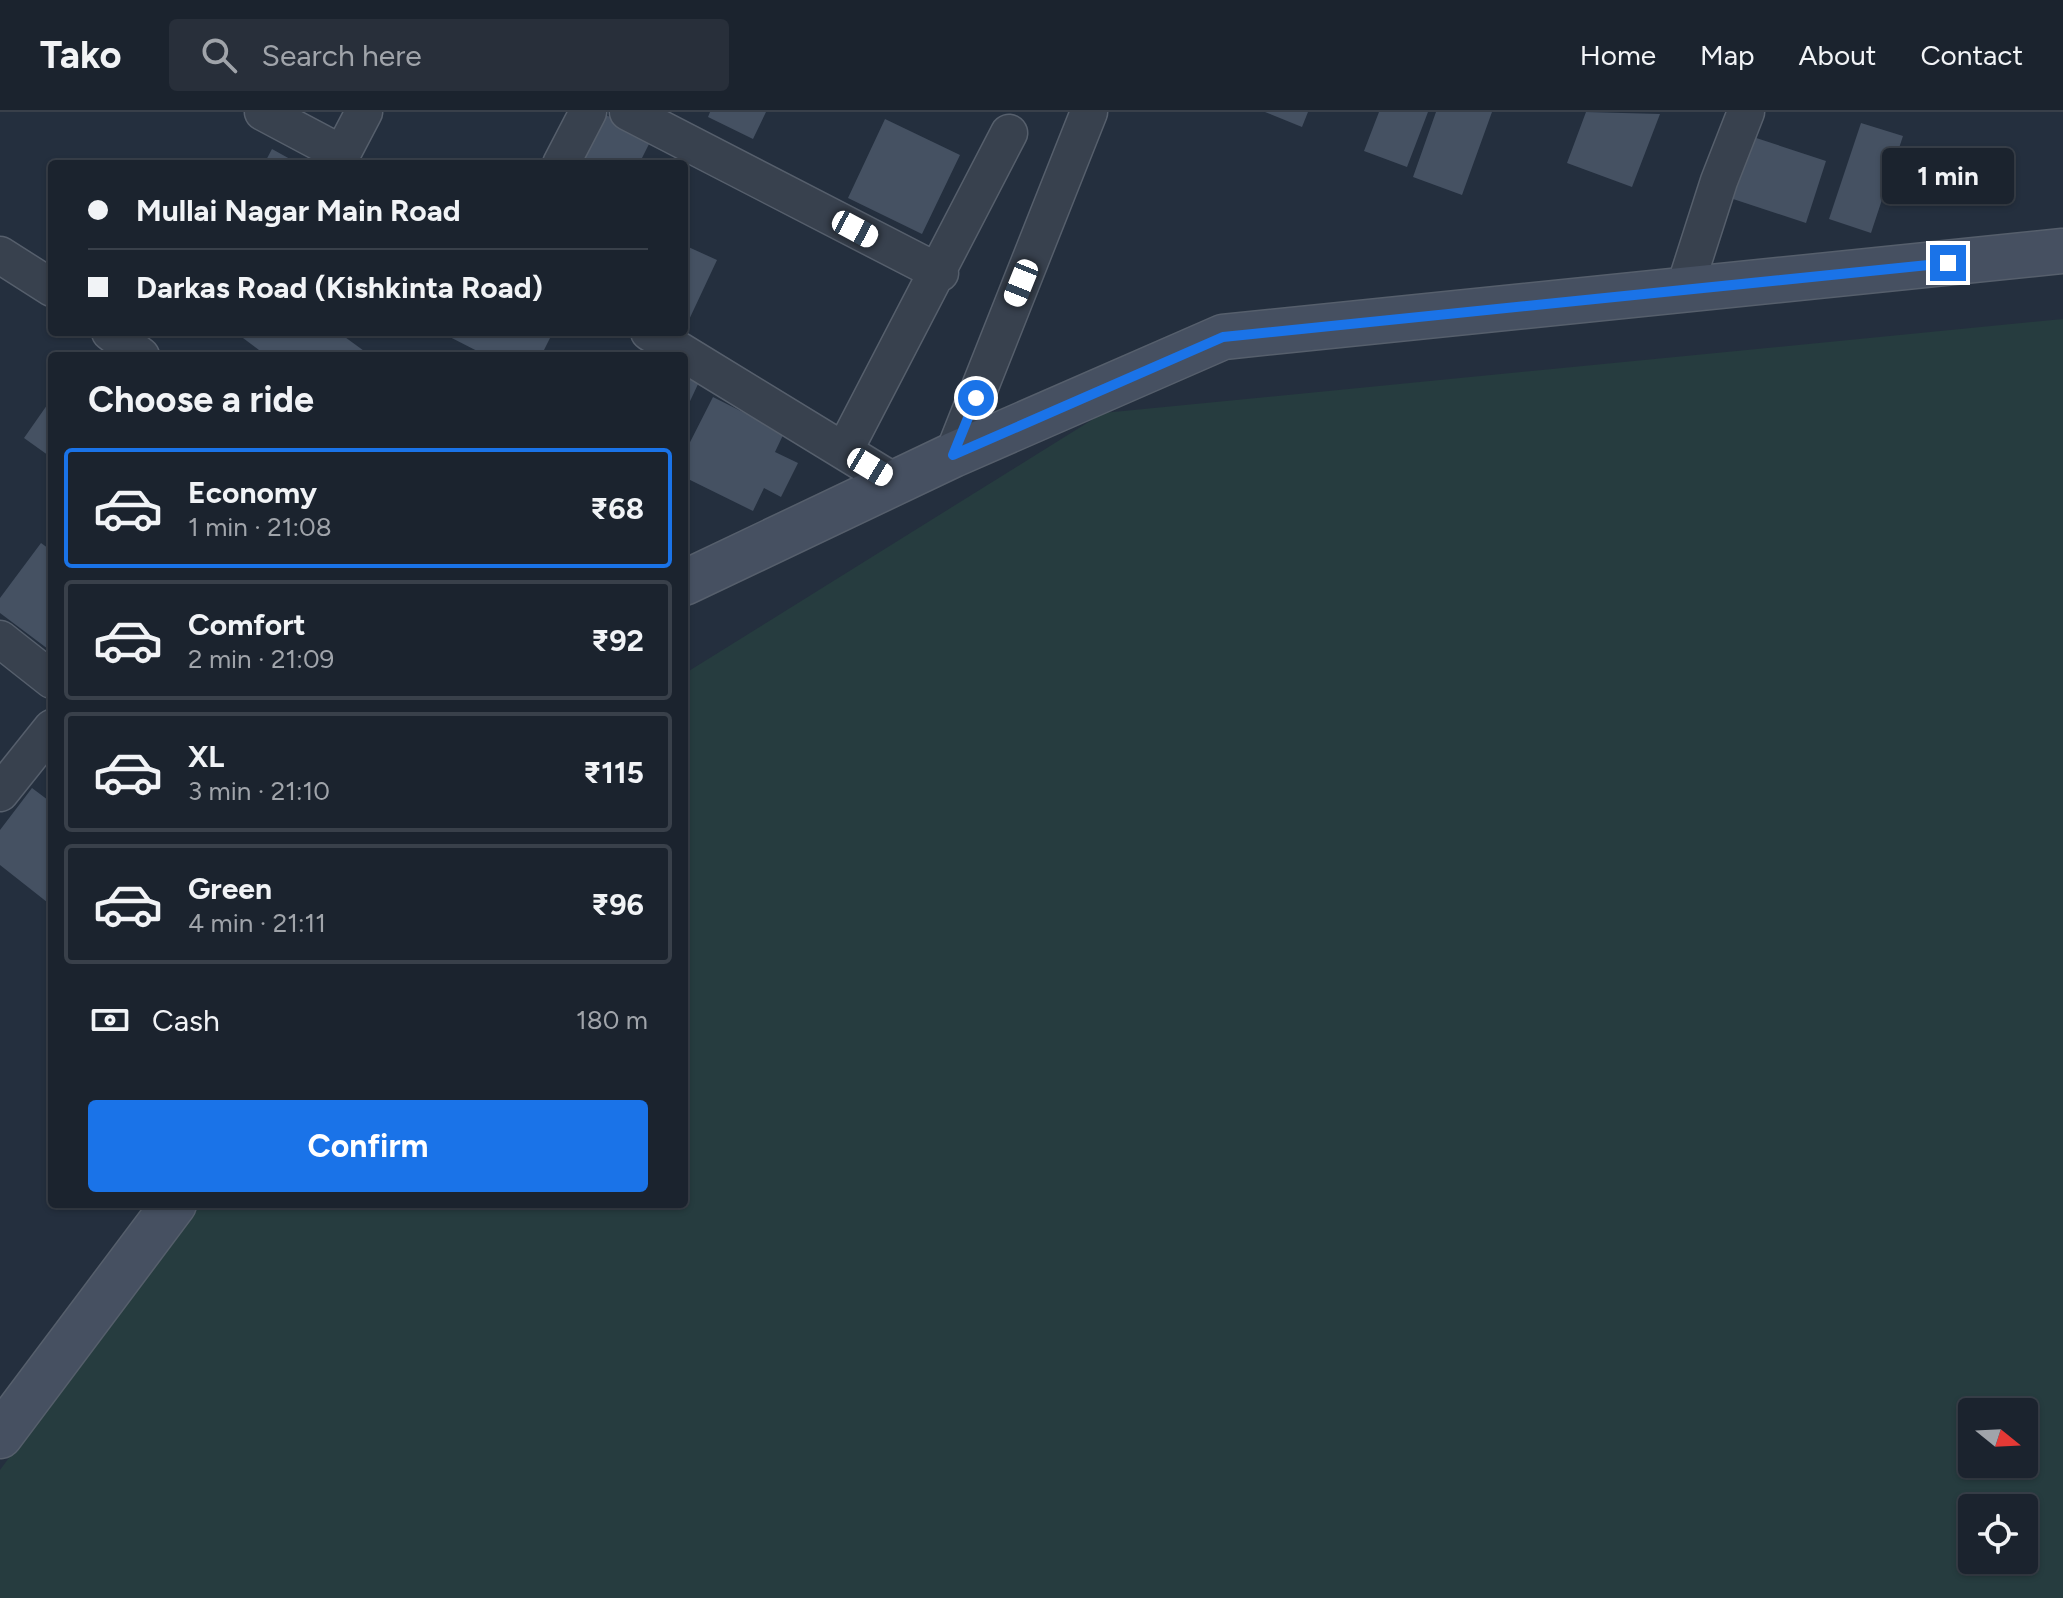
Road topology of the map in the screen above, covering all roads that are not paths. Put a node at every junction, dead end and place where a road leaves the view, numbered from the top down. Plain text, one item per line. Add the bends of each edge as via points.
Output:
1 (263, 112) edge
2 (364, 112) edge
3 (588, 112) edge
4 (628, 112) edge
5 (1089, 112) edge
6 (1746, 112) edge
7 (1009, 133) dead end
8 (351, 159) edge
9 (563, 160) edge
10 (2063, 251) edge
11 (0, 255) edge
12 (940, 273) junction
13 (48, 285) edge
14 (1684, 290) junction
15 (115, 336) edge
16 (656, 336) edge
17 (136, 352) edge
18 (682, 352) edge
19 (688, 356) edge
20 (844, 451) junction
21 (953, 455) junction
22 (896, 483) junction
23 (688, 581) edge
24 (0, 639) edge
25 (48, 677) edge
26 (48, 733) edge
27 (0, 793) edge
28 (171, 1208) edge
29 (0, 1436) edge

1 - 8 street
2 - 8 street
3 - 9 street
4 - 12 street
5 - 21 street
6 - 14 street
7 - 12 street
10 - 14 main road
11 - 13 street
12 - 20 street
14 - 21 main road via 1223,337
15 - 17 street
16 - 18 street
19 - 20 street
20 - 22 street
21 - 22 main road
22 - 23 main road
24 - 25 street
26 - 27 street
28 - 29 main road

